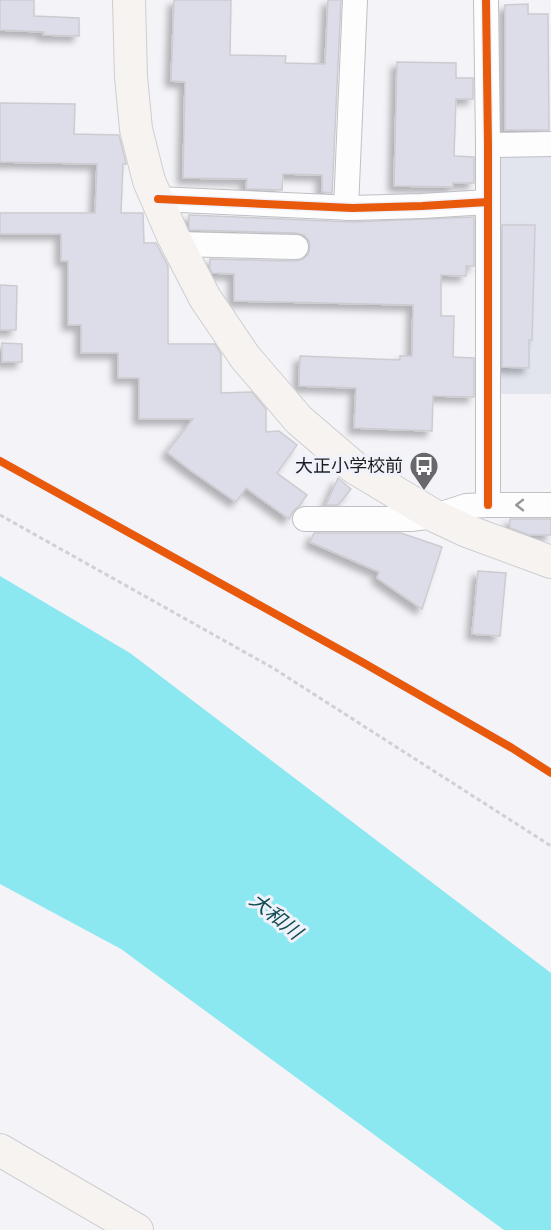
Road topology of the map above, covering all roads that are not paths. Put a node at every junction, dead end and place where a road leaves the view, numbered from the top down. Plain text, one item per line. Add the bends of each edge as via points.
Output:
1 (129, 0) edge
2 (355, 0) edge
3 (486, 0) edge
4 (551, 144) edge
5 (488, 145) junction
6 (158, 199) junction
7 (488, 202) junction
8 (346, 208) junction
9 (177, 244) junction
10 (296, 247) dead end
11 (488, 505) junction
12 (551, 505) edge
13 (435, 516) junction
14 (305, 519) dead end
15 (551, 562) edge
16 (0, 1150) edge
17 (137, 1230) edge

1 - 6 main road via 136,129 149,181
2 - 8 street
3 - 5 street
4 - 5 street
5 - 7 street
6 - 8 street
6 - 9 main road
7 - 8 street
7 - 11 street
9 - 10 street
9 - 13 main road via 205,298 245,357 299,420 355,468
12 -> 11 street
11 - 13 street via 466,506
13 - 14 street
13 - 15 main road
16 - 17 main road

